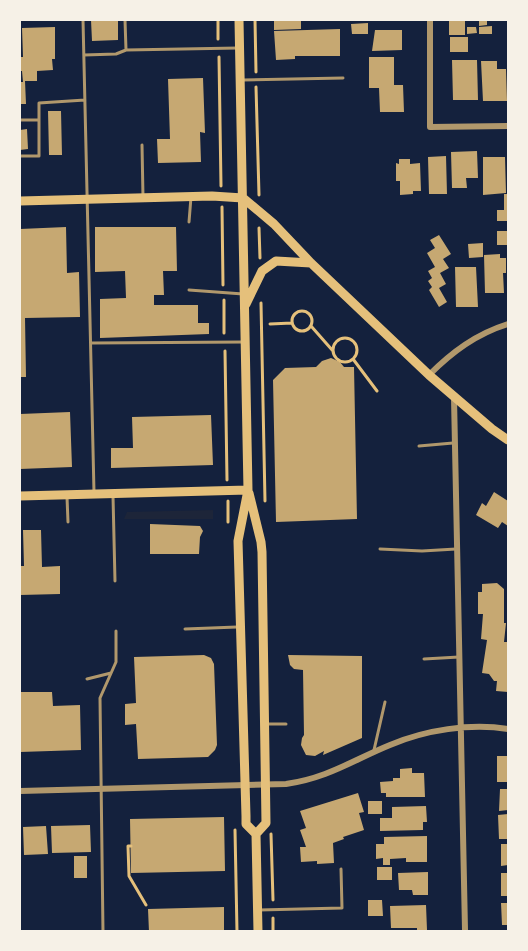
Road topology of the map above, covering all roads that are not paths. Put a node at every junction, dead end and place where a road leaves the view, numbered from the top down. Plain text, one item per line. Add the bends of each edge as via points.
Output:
1 (83, 20) edge
2 (125, 20) edge
3 (239, 20) edge
4 (430, 20) edge
5 (240, 48) junction
6 (126, 50) junction
7 (84, 55) junction
8 (343, 78) dead end
9 (241, 80) junction
10 (85, 100) junction
11 (20, 120) edge
12 (39, 120) junction
13 (508, 126) edge
14 (142, 145) dead end
15 (20, 156) edge
16 (191, 197) junction
17 (143, 198) junction
18 (243, 198) junction
19 (87, 199) junction
20 (20, 201) edge
21 (189, 222) dead end
22 (311, 263) junction
23 (189, 291) dead end
24 (245, 294) junction
25 (245, 306) junction
26 (508, 324) edge
27 (91, 342) junction
28 (246, 342) junction
29 (429, 375) junction
30 (454, 398) junction
31 (508, 440) edge
32 (455, 443) junction
33 (419, 446) dead end
34 (248, 490) junction
35 (94, 494) junction
36 (113, 494) junction
37 (67, 495) junction
38 (20, 496) edge
39 (68, 522) dead end
40 (380, 549) dead end
41 (457, 549) junction
42 (115, 582) dead end
43 (239, 627) junction
44 (185, 629) dead end
45 (116, 631) dead end
46 (459, 657) junction
47 (424, 659) dead end
48 (111, 673) junction
49 (87, 680) dead end
50 (385, 702) dead end
51 (265, 724) junction
52 (286, 724) dead end
53 (460, 729) junction
54 (508, 729) edge
55 (374, 752) junction
56 (266, 785) junction
57 (245, 786) junction
58 (100, 789) junction
59 (20, 791) edge
60 (256, 834) junction
61 (341, 869) dead end
62 (258, 910) junction
63 (465, 930) dead end
64 (103, 932) edge
65 (258, 932) edge

1 - 7 lane
2 - 6 lane
3 - 5 main road
4 - 13 street via 430,127
5 - 6 lane
5 - 9 main road
6 - 7 lane
7 - 10 lane
8 - 9 lane
9 - 18 main road
10 - 12 lane via 39,103
10 - 19 lane
11 - 12 lane
12 - 15 lane via 39,156
14 - 17 lane
16 - 17 main road
16 - 18 main road
16 - 21 lane
17 - 19 main road
18 - 22 main road
18 - 24 main road
19 - 20 main road
19 - 27 lane
22 - 25 main road via 276,261 262,271
22 - 29 main road
23 - 24 lane
24 - 25 main road
25 - 28 main road
26 - 29 street via 468,342
27 - 28 lane
27 - 35 lane
28 - 34 main road
29 - 30 main road
30 - 31 main road
30 - 32 street
32 - 33 lane
32 - 41 street
34 - 36 main road
34 - 43 main road via 238,541
34 - 51 main road via 261,542
35 - 36 main road
35 - 37 main road
36 - 42 lane
37 - 38 main road
37 - 39 lane
40 - 41 lane
41 - 46 street
43 - 44 lane
43 - 57 main road
45 - 48 lane via 116,662
46 - 47 lane
46 - 53 street
48 - 49 lane
48 - 58 lane via 100,698
50 - 55 lane
51 - 52 lane
51 - 56 main road
53 - 54 street
53 - 55 street via 422,734
53 - 63 street
55 - 56 street via 336,771
56 - 57 street
56 - 60 main road via 267,823
57 - 58 street
57 - 60 main road via 246,824
58 - 59 street
58 - 64 lane
60 - 62 main road
61 - 62 lane via 342,908
62 - 65 main road

